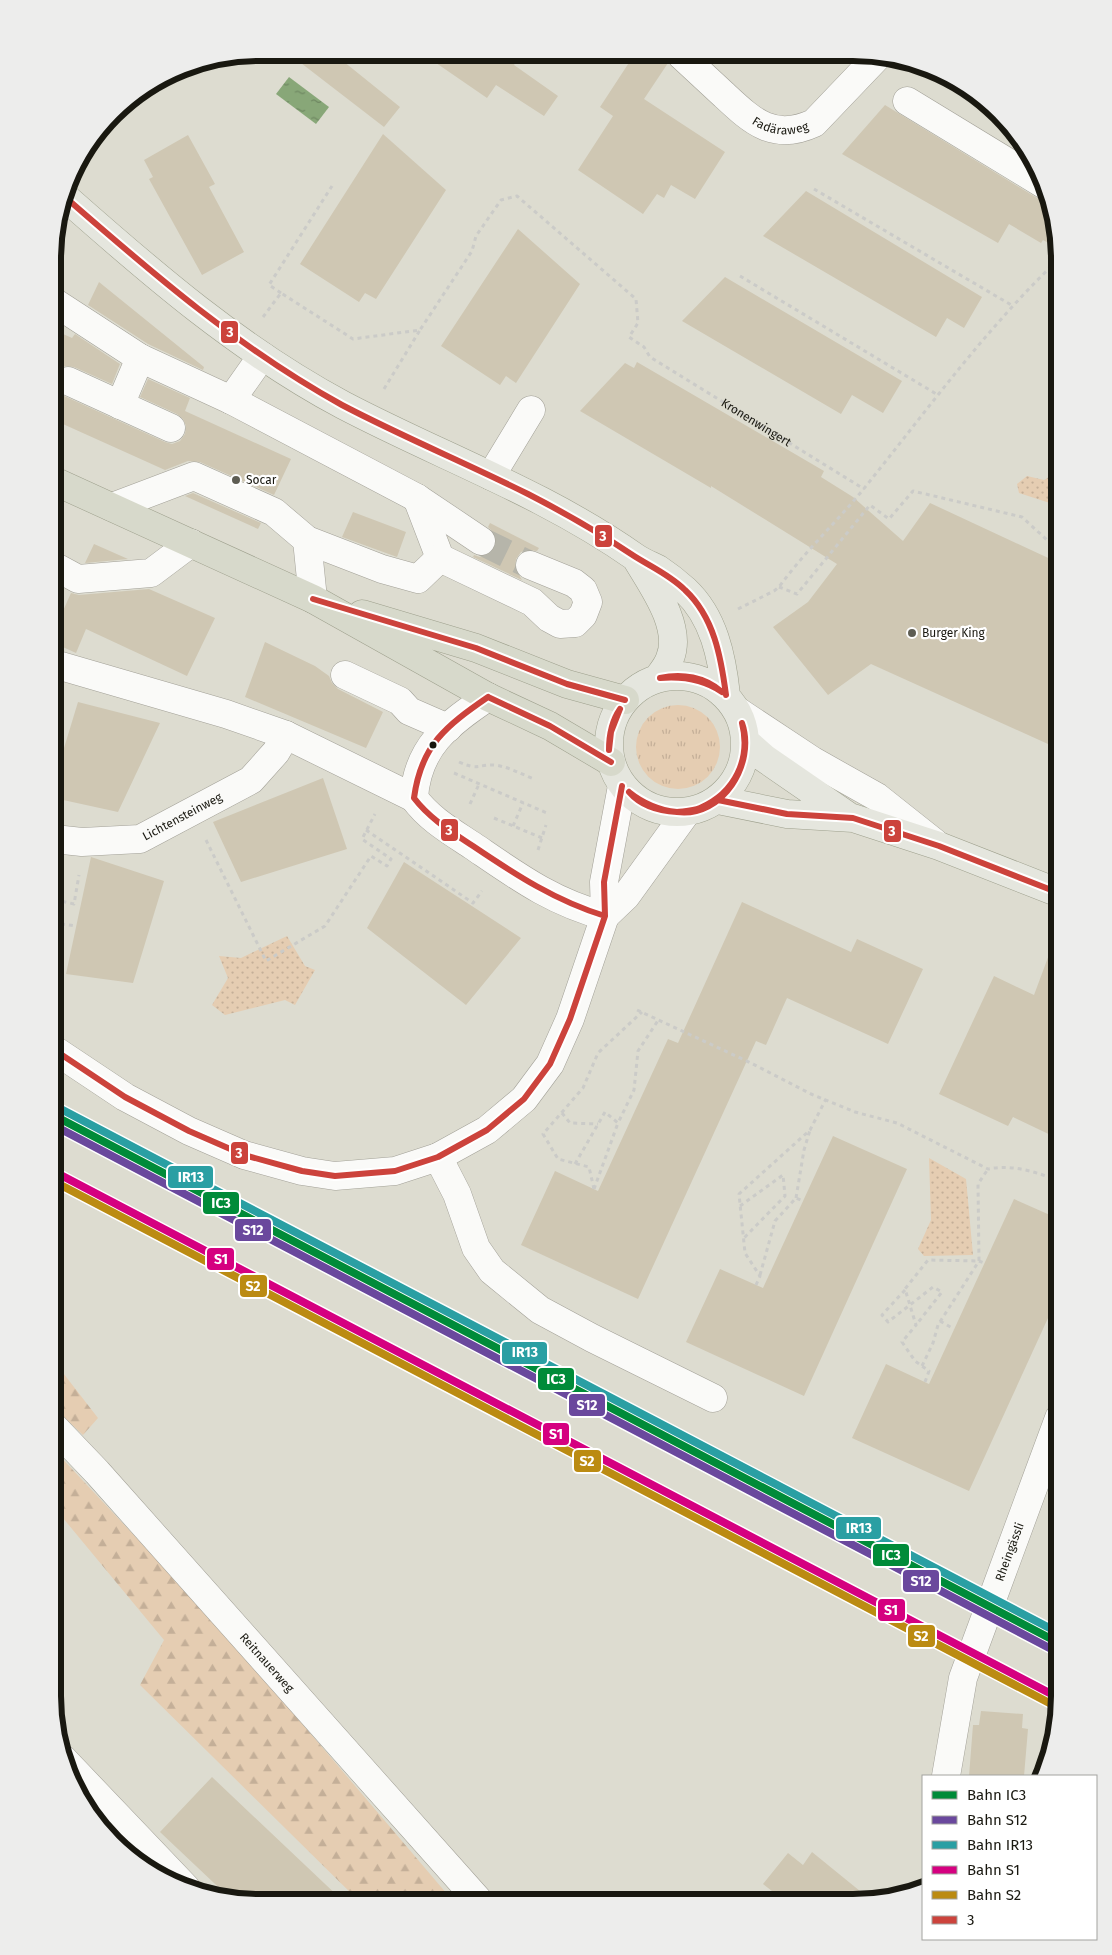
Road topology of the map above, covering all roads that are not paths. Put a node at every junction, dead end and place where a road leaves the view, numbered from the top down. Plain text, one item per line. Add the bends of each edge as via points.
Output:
1 (687, 61) edge
2 (872, 62) edge
3 (907, 101) dead end
4 (1033, 178) edge
5 (70, 202) edge
6 (61, 307) edge
7 (262, 356) junction
8 (140, 358) junction
9 (68, 381) dead end
10 (231, 400) junction
11 (120, 405) junction
12 (531, 410) dead end
13 (171, 428) dead end
14 (491, 476) junction
15 (61, 484) edge
16 (417, 498) junction
17 (112, 507) junction
18 (307, 540) junction
19 (481, 540) tunnel mouth
20 (191, 544) junction
21 (440, 558) junction
22 (636, 558) junction
23 (530, 564) tunnel mouth
24 (61, 570) edge
25 (313, 599) junction
26 (61, 666) edge
27 (345, 675) dead end
28 (658, 678) junction
29 (488, 697) junction
30 (626, 700) junction
31 (732, 704) junction
32 (448, 728) junction
33 (286, 735) junction
34 (746, 742) junction
35 (616, 774) junction
36 (414, 798) junction
37 (718, 800) junction
38 (686, 813) junction
39 (853, 818) junction
40 (61, 840) edge
41 (939, 846) junction
42 (1051, 890) edge
43 (605, 916) junction
44 (61, 1055) edge
45 (438, 1158) junction
46 (713, 1398) dead end
47 (61, 1434) edge
48 (1051, 1440) edge
49 (76, 1772) edge
50 (946, 1775) edge
51 (172, 1873) edge
52 (473, 1894) edge

1 - 2 street, Fadäraweg via 749,118 767,128 791,130 814,123
3 - 4 street
5 - 7 main road via 160,280
6 - 8 street
7 - 10 street
7 - 14 main road via 362,415
8 - 10 street
8 - 11 street
9 - 11 street
10 - 16 street
11 - 13 street
12 - 14 street
14 - 22 main road via 559,509
15 - 17 highway
16 - 19 street
16 - 21 street
17 - 18 street via 194,476 274,512
17 - 20 highway
18 - 21 street via 418,579
18 - 25 street
20 - 24 street via 151,573 78,578
20 - 25 highway
21 - 23 street via 532,602 560,624 574,623 583,615 588,602 583,590
22 - 28 main road via 666,611 672,631 670,658
22 - 31 main road via 658,569 686,591 704,614 718,649
25 - 29 highway
25 - 30 highway via 476,648 567,684
26 - 33 street
27 - 32 street
28 - 30 main road via 640,687
28 - 31 main road via 694,678 711,684
29 - 32 street
29 - 35 highway via 550,726
30 - 35 main road via 614,718 609,740
31 - 34 main road via 744,727
31 - 41 street via 813,761 877,798
32 - 36 street via 431,744 419,767
33 - 36 street
33 - 40 street, Lichtensteinweg via 276,752 250,780 140,839
34 - 37 main road via 745,759 739,775
34 - 39 main road via 771,764
35 - 38 main road via 635,799 650,808
35 - 43 street via 604,882
36 - 43 street via 433,820 526,882 562,902
37 - 38 main road
37 - 39 main road via 787,814
38 - 43 street via 626,896
39 - 41 main road
41 - 42 main road
43 - 45 street via 570,1019 550,1064 524,1099 487,1130
44 - 45 street via 124,1097 189,1131 252,1157 302,1171 335,1176 396,1171
45 - 46 street via 457,1194 476,1248 492,1271 540,1310
47 - 52 street, Reitnauerweg
48 - 50 street, Rheingässli via 964,1678
49 - 51 street

